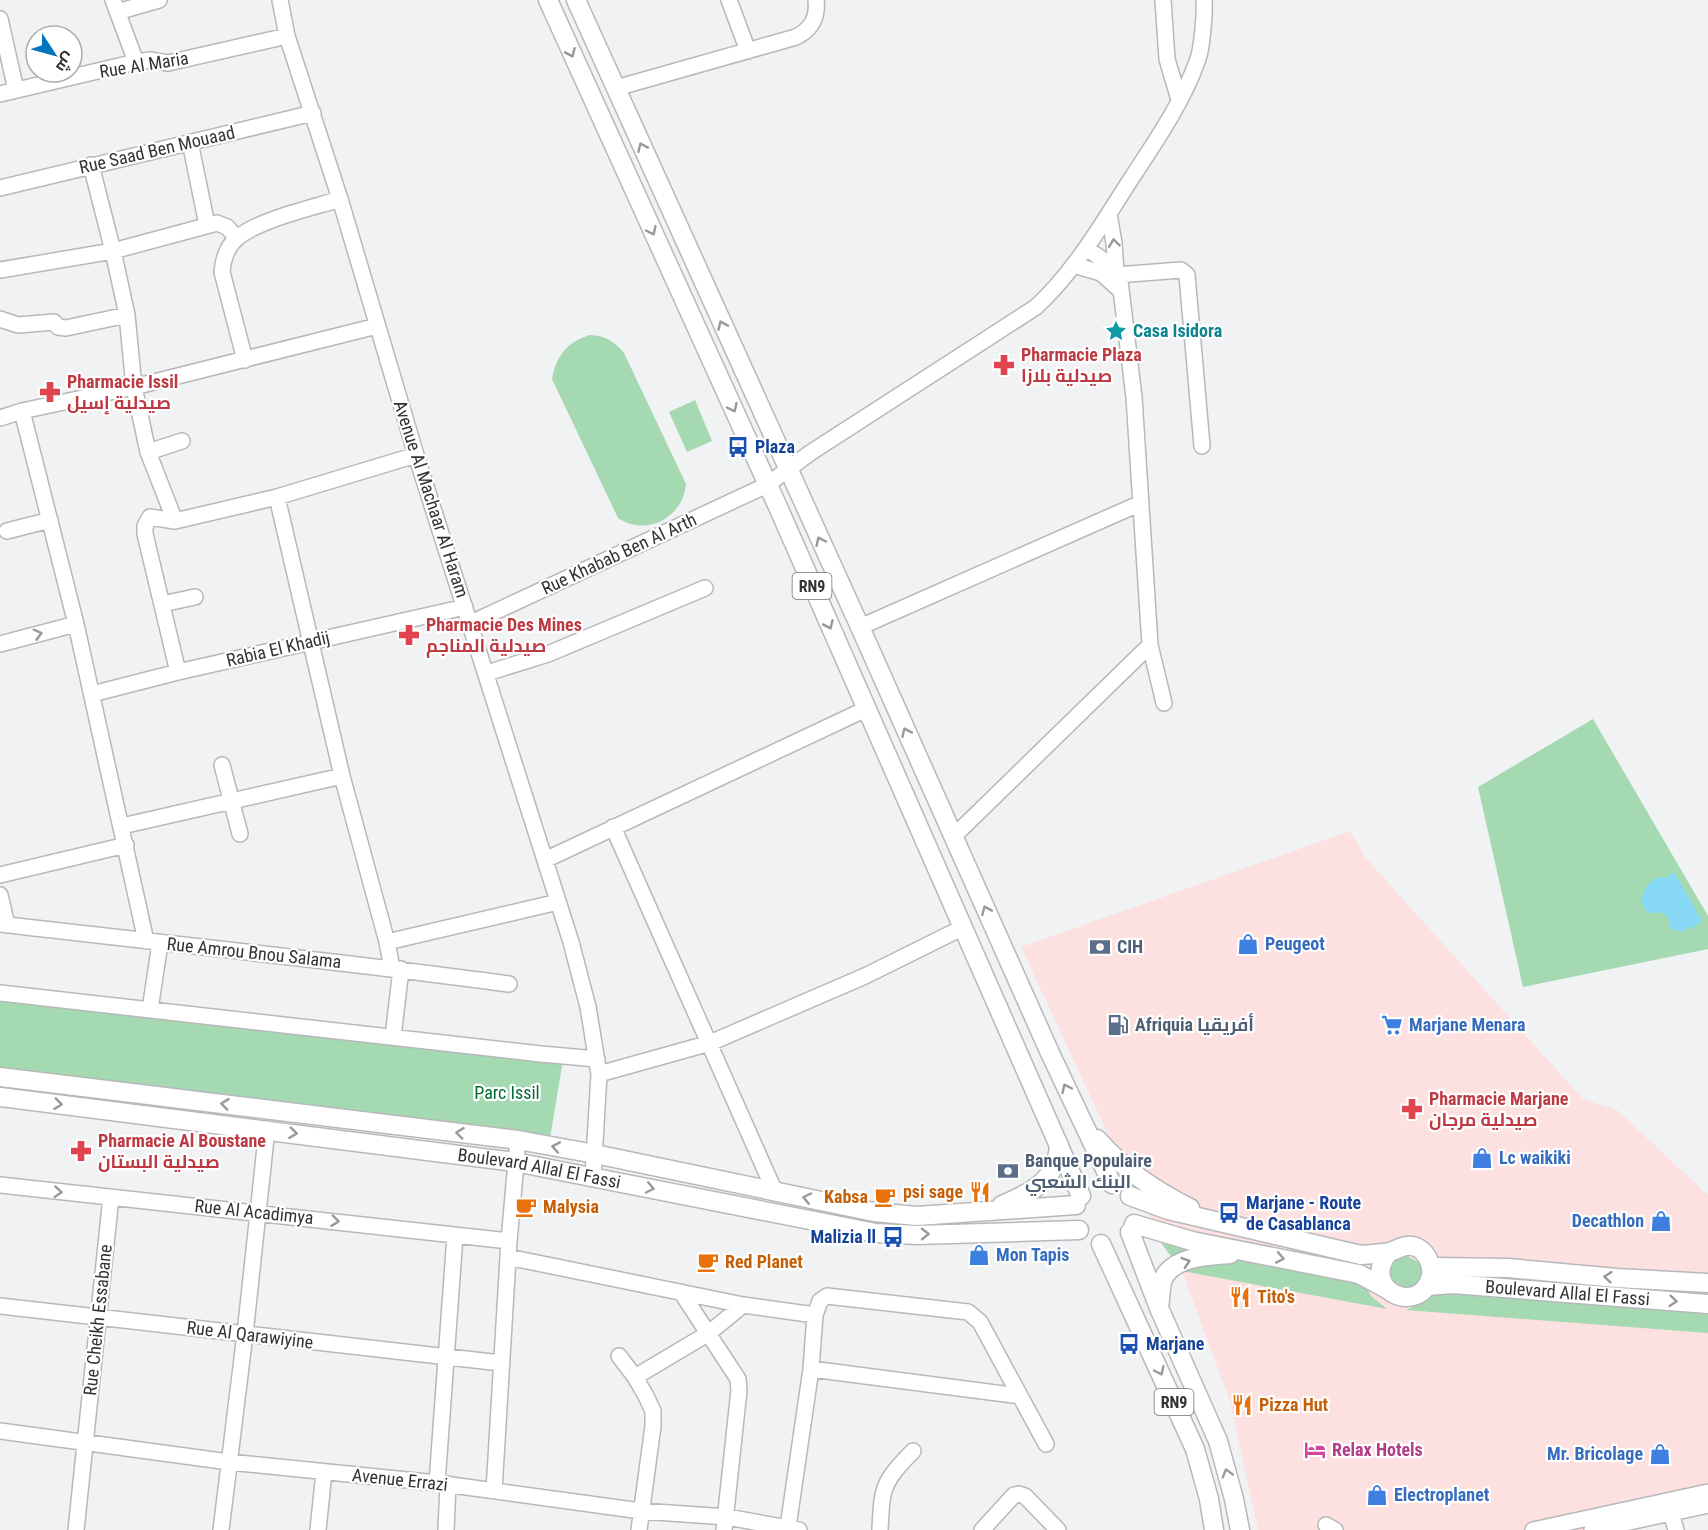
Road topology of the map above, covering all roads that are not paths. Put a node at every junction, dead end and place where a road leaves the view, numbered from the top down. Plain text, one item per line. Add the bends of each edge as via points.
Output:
1 (159, 0) edge
2 (280, 0) edge
3 (548, 0) edge
4 (576, 0) edge
5 (729, 0) edge
6 (816, 0) edge
7 (1163, 0) edge
8 (1204, 0) edge
9 (115, 6) edge
10 (0, 19) edge
11 (287, 36) junction
12 (2, 41) edge
13 (748, 51) junction
14 (135, 62) junction
15 (616, 88) junction
16 (16, 90) junction
17 (0, 94) edge
18 (1179, 100) junction
19 (313, 113) junction
20 (190, 142) junction
21 (91, 165) junction
22 (0, 188) edge
23 (340, 199) junction
24 (1108, 214) junction
25 (207, 225) junction
26 (237, 238) junction
27 (1087, 249) junction
28 (113, 251) junction
29 (1074, 265) junction
30 (0, 270) edge
31 (1116, 274) junction
32 (1122, 291) junction
33 (127, 315) junction
34 (0, 319) edge
35 (377, 327) junction
36 (245, 360) junction
37 (134, 387) junction
38 (22, 411) junction
39 (0, 418) edge
40 (182, 441) dead end
41 (1202, 446) dead end
42 (148, 452) junction
43 (416, 455) junction
44 (787, 469) junction
45 (767, 485) junction
46 (276, 497) junction
47 (1141, 503) junction
48 (50, 520) junction
49 (175, 521) junction
50 (7, 531) dead end
51 (705, 588) dead end
52 (195, 597) dead end
53 (162, 604) junction
54 (465, 607) junction
55 (471, 623) junction
56 (76, 624) junction
57 (860, 627) junction
58 (311, 642) junction
59 (0, 644) edge
60 (1150, 645) junction
61 (178, 672) junction
62 (487, 673) junction
63 (92, 694) junction
64 (1164, 703) dead end
65 (866, 709) junction
66 (222, 765) dead end
67 (342, 776) junction
68 (232, 802) junction
69 (122, 826) junction
70 (613, 827) junction
71 (240, 834) dead end
72 (953, 837) junction
73 (126, 845) junction
74 (545, 860) junction
75 (0, 875) edge
76 (0, 895) edge
77 (558, 902) junction
78 (3, 924) edge
79 (964, 927) junction
80 (153, 942) junction
81 (387, 942) junction
82 (396, 968) junction
83 (509, 984) dead end
84 (0, 993) edge
85 (150, 1010) junction
86 (393, 1037) junction
87 (710, 1043) junction
88 (598, 1066) junction
89 (0, 1077) edge
90 (0, 1097) edge
91 (1082, 1121) junction
92 (267, 1130) junction
93 (518, 1140) junction
94 (1059, 1145) junction
95 (595, 1154) junction
96 (515, 1162) junction
97 (593, 1176) junction
98 (1112, 1184) junction
99 (0, 1185) edge
100 (775, 1192) junction
101 (1130, 1196) junction
102 (111, 1197) junction
103 (1079, 1200) junction
104 (987, 1211) junction
105 (258, 1212) junction
106 (1230, 1224) junction
107 (1132, 1228) junction
108 (1079, 1230) junction
109 (454, 1236) junction
110 (509, 1241) junction
111 (1101, 1244) junction
112 (1248, 1251) junction
113 (1388, 1252) junction
114 (508, 1257) junction
115 (1431, 1267) junction
116 (1708, 1283) edge
117 (1427, 1286) junction
118 (1387, 1289) junction
119 (681, 1292) junction
120 (1708, 1304) edge
121 (743, 1305) junction
122 (0, 1306) edge
123 (1159, 1308) junction
124 (815, 1315) junction
125 (98, 1318) junction
126 (709, 1333) junction
127 (245, 1334) junction
128 (619, 1356) dead end
129 (447, 1358) junction
130 (501, 1363) junction
131 (811, 1369) junction
132 (635, 1377) junction
133 (1020, 1396) junction
134 (0, 1431) edge
135 (85, 1442) junction
136 (1046, 1444) dead end
137 (913, 1451) dead end
138 (229, 1462) junction
139 (324, 1472) junction
140 (442, 1484) junction
141 (494, 1491) junction
142 (1708, 1492) edge
143 (1708, 1505) edge
144 (641, 1511) junction
145 (1671, 1513) junction
146 (1624, 1521) edge
147 (726, 1524) edge
148 (794, 1528) edge
149 (76, 1530) edge
150 (221, 1530) edge
151 (318, 1530) edge
152 (446, 1530) edge
153 (639, 1530) edge
154 (880, 1530) edge
155 (982, 1530) edge
156 (1058, 1530) edge
157 (1214, 1530) edge
158 (1240, 1530) edge
159 (1533, 1530) edge
160 (1592, 1530) edge
161 (1676, 1530) edge

1 - 9 street
2 - 11 street, Avenue Al Machaar Al Haram
3 -> 45 main road, RN9
4 - 15 main road, RN9
5 - 13 street
6 - 13 street via 815,19 805,33
7 - 18 street via 1167,59
8 - 18 street, Rue Khabab Ben Al Arth via 1199,56
9 - 14 street
10 - 12 street
11 - 14 street, Rue Al Maria via 168,63
11 - 19 street, Avenue Al Machaar Al Haram
12 - 16 street
13 - 15 street
14 - 16 street, Rue Al Maria
44 -> 15 main road, RN9
16 - 17 street, Rue Al Maria
18 - 24 street, Rue Khabab Ben Al Arth
19 - 20 street, Rue Saad Ben Mouaad
19 - 23 street, Avenue Al Machaar Al Haram
20 - 21 street, Rue Saad Ben Mouaad
20 - 25 street
21 - 22 street, Rue Saad Ben Mouaad
21 - 28 street
23 - 26 street via 258,225
23 - 35 street, Avenue Al Machaar Al Haram
24 - 27 street, Rue Khabab Ben Al Arth
31 -> 24 street
25 - 26 street via 223,224
25 - 28 street
26 - 36 street via 223,260 222,272
27 - 29 street, Rue Khabab Ben Al Arth
27 - 31 street via 1107,262
28 - 30 street
28 - 33 street
29 - 32 street via 1101,273
29 - 44 street, Rue Khabab Ben Al Arth via 1036,307
31 - 32 street
31 - 41 street via 1181,270 1186,275
32 - 47 street
33 - 34 street via 66,328 54,322 18,325
33 - 37 street
35 - 36 street
35 - 43 street, Avenue Al Machaar Al Haram
36 - 37 street
37 - 38 street
37 - 42 street
38 - 39 street
38 - 48 street
40 - 42 street
42 - 49 street
43 - 46 street
43 - 54 street, Avenue Al Machaar Al Haram
44 - 45 street, Rue Khabab Ben Al Arth
57 -> 44 main road, RN9
45 - 55 street, Rue Khabab Ben Al Arth
45 -> 65 main road, RN9
46 - 49 street
46 - 58 street
47 - 57 street
47 - 60 street
48 - 50 street
48 - 56 street
49 - 53 street via 150,517 145,526
51 - 62 street via 548,654
52 - 53 street
53 - 61 street
54 - 55 street, Avenue Al Machaar Al Haram
54 - 58 street, Rabia El Khadij
55 - 62 street, Avenue Al Machaar Al Haram
59 -> 56 street
56 - 63 street
72 -> 57 main road, RN9
58 - 61 street, Rabia El Khadij
58 - 67 street
60 - 64 street
60 - 72 street
61 - 63 street, Rabia El Khadij
62 - 74 street, Avenue Al Machaar Al Haram
63 - 69 street
65 - 70 street
65 - 79 main road, RN9
66 - 68 street
67 - 68 street
67 - 81 street
68 - 69 street
68 - 71 street
69 - 73 street
70 - 74 street
70 - 87 street
91 -> 72 main road, RN9
73 - 75 street
73 - 80 street
74 - 77 street, Avenue Al Machaar Al Haram
76 - 78 street
77 - 81 street
77 - 88 street, Avenue Al Machaar Al Haram via 588,1007
78 - 80 street, Rue Amrou Bnou Salama
79 - 87 street via 865,976
79 - 94 main road, RN9
80 - 82 street, Rue Amrou Bnou Salama
80 - 85 street
81 - 82 street
82 - 83 street, Rue Amrou Bnou Salama
82 - 86 street
84 - 85 street
85 - 86 street
86 - 88 street
87 - 88 street
87 - 100 street
88 - 95 street, Avenue Al Machaar Al Haram
93 -> 89 main road, Boulevard Allal El Fassi
90 -> 92 main road, Boulevard Allal El Fassi
91 - 98 main road, RN9
91 - 106 main road via 1121,1164 1153,1187
92 -> 96 main road, Boulevard Allal El Fassi
92 - 105 street
95 -> 93 main road, Boulevard Allal El Fassi
93 - 96 street
94 - 103 main road, RN9
94 - 104 main road via 1055,1165 1042,1184
95 - 97 street, Avenue Al Machaar Al Haram
95 - 100 main road, Boulevard Allal El Fassi
96 - 97 main road, Boulevard Allal El Fassi
96 - 110 street
97 -> 108 main road, Boulevard Allal El Fassi via 876,1233
98 - 101 main road
98 - 103 main road via 1096,1185
99 -> 102 street, Rue Al Acadimya
104 -> 100 main road, Boulevard Allal El Fassi via 917,1216 874,1212
101 - 106 main road via 1168,1210
101 - 107 main road, RN9 via 1136,1214
102 - 105 street, Rue Al Acadimya
102 - 125 street, Rue Cheikh Essabane
103 - 104 main road, Boulevard Allal El Fassi
103 - 108 main road, RN9 via 1075,1213
105 -> 109 street, Rue Al Acadimya
105 - 127 street
106 - 113 main road via 1361,1255
107 - 111 main road via 1117,1242
107 - 112 main road
107 - 123 main road, RN9
108 - 111 main road via 1092,1242
109 - 110 street, Rue Al Acadimya
109 - 129 street
110 - 114 street
111 -> 157 main road, RN9 via 1195,1449
112 -> 118 main road via 1359,1274
123 -> 112 main road via 1164,1278 1176,1265
113 - 115 main road via 1408,1246 1416,1248 1424,1253
113 - 118 main road via 1380,1270
114 - 119 street
114 - 130 street
116 -> 115 main road, Boulevard Allal El Fassi via 1508,1268
115 - 117 main road
117 - 118 main road via 1407,1297
117 -> 120 main road, Boulevard Allal El Fassi via 1452,1284
119 - 121 street
119 - 126 street
121 - 124 street
121 - 126 street
122 - 125 street, Rue Al Qarawiyine
158 -> 123 main road, RN9 via 1218,1441
124 - 131 street
124 - 133 street via 820,1301 827,1296 968,1312 981,1322
125 - 127 street, Rue Al Qarawiyine
125 - 135 street, Rue Cheikh Essabane
126 - 132 street
126 - 147 street via 738,1379 739,1390
127 - 129 street, Rue Al Qarawiyine
127 - 138 street
128 - 132 street
129 - 130 street, Rue Al Qarawiyine
129 - 140 street
130 - 141 street
131 - 133 street
131 - 148 street
132 - 144 street via 653,1411
133 - 136 street
134 - 135 street, Avenue Errazi
135 - 138 street, Avenue Errazi
135 - 149 street, Rue Cheikh Essabane
137 - 154 street via 886,1484
138 - 139 street, Avenue Errazi
138 - 150 street
139 - 140 street, Avenue Errazi
139 - 151 street
140 - 141 street, Avenue Errazi
140 - 152 street
141 - 144 street, Avenue Errazi
142 - 146 street
143 - 145 street
144 - 147 street, Avenue Errazi
144 - 153 street
145 - 146 street
145 - 161 street
146 - 159 street
146 - 160 street
147 - 148 street, Avenue Errazi
155 - 156 street via 1019,1494

